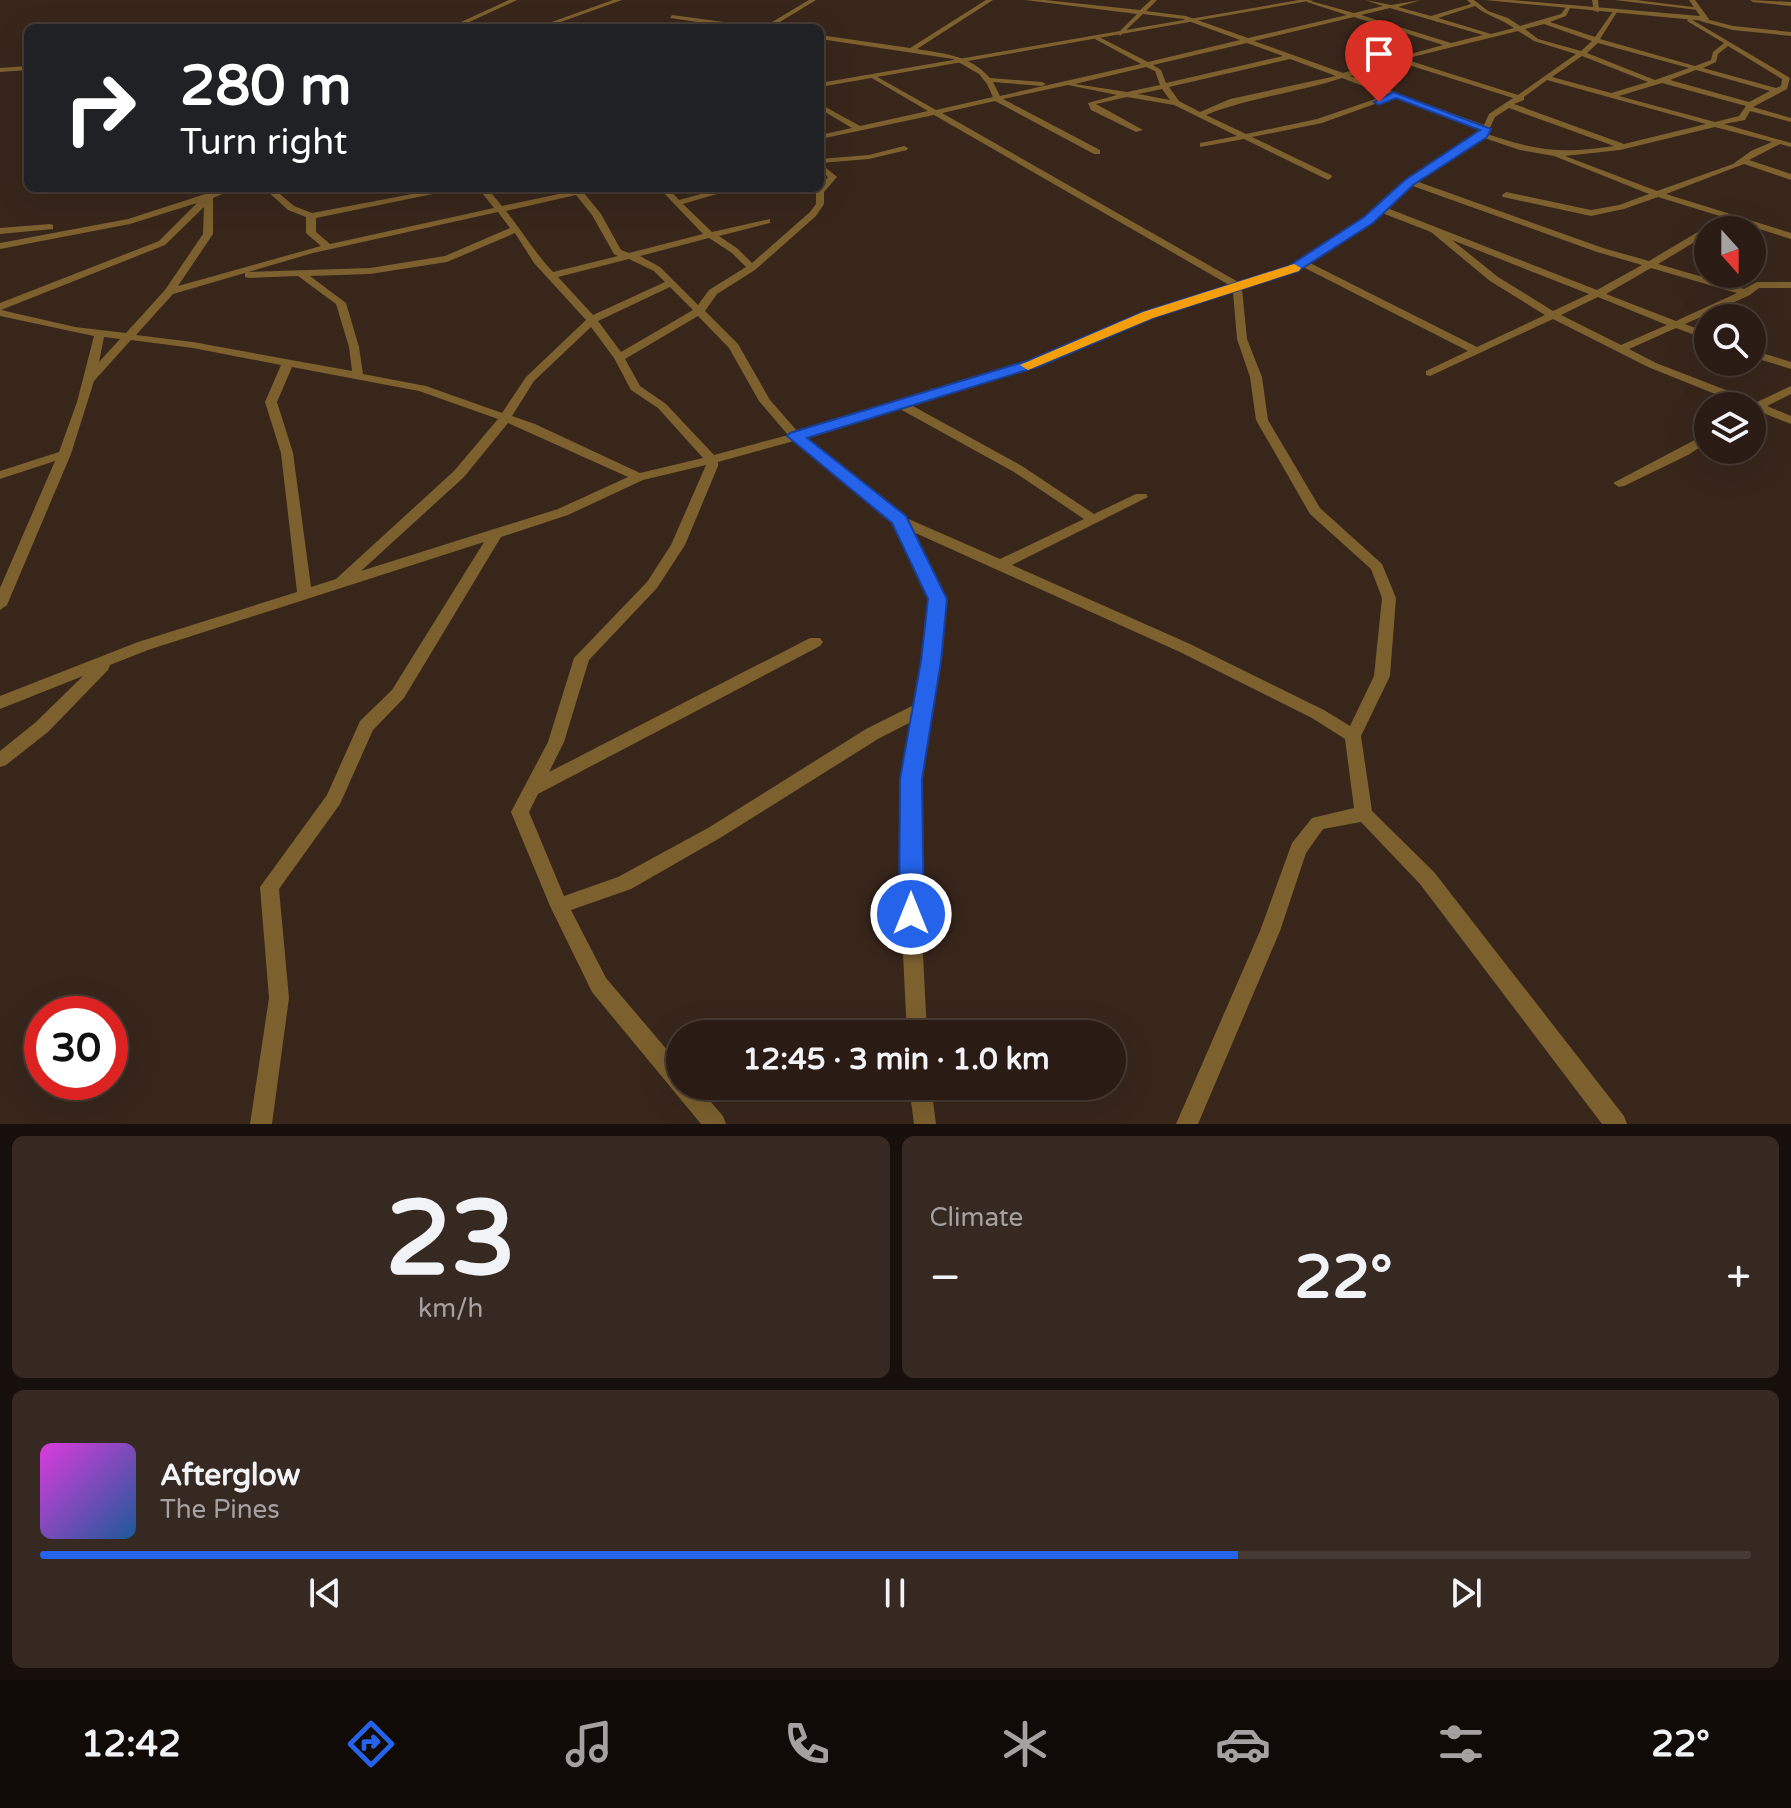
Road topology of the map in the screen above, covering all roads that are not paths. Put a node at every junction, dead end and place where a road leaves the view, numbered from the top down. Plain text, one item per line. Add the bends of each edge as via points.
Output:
1 (514, 0) edge
2 (619, 0) edge
3 (813, 0) edge
4 (990, 0) edge
5 (1028, 0) edge
6 (1154, 0) edge
7 (1310, 0) edge
8 (1368, 0) edge
9 (1418, 0) edge
10 (1488, 0) edge
11 (1595, 0) edge
12 (1692, 0) edge
13 (1753, 0) edge
14 (1517, 1) edge
15 (1473, 2) edge
16 (1791, 4) edge
17 (1391, 6) junction
18 (1616, 6) edge
19 (1567, 8) junction
20 (1698, 8) junction
21 (1597, 11) junction
22 (1142, 12) junction
23 (1353, 15) junction
24 (672, 17) dead end
25 (1431, 18) junction
26 (1689, 20) junction
27 (1702, 20) junction
28 (1199, 21) junction
29 (1417, 22) dead end
30 (1544, 22) junction
31 (460, 24) edge
32 (550, 24) edge
33 (724, 24) edge
34 (772, 24) edge
35 (1407, 25) dead end
36 (1397, 27) junction
37 (1519, 28) junction
38 (1120, 34) junction
39 (1791, 34) edge
40 (1489, 35) junction
41 (824, 38) edge
42 (1097, 38) junction
43 (1249, 40) junction
44 (1596, 40) junction
45 (1727, 44) junction
46 (1450, 45) junction
47 (912, 50) junction
48 (1582, 53) junction
49 (1293, 56) junction
50 (1396, 59) junction
51 (967, 61) junction
52 (1148, 63) junction
53 (24, 68) edge
54 (1698, 68) junction
55 (0, 70) edge
56 (1345, 75) junction
57 (872, 76) junction
58 (1547, 78) junction
59 (991, 80) junction
60 (1657, 81) junction
61 (824, 84) edge
62 (1064, 84) junction
63 (1164, 86) junction
64 (1777, 91) junction
65 (1125, 94) junction
66 (1396, 94) junction
67 (1610, 96) junction
68 (1521, 98) junction
69 (997, 99) junction
70 (1176, 103) junction
71 (1509, 105) junction
72 (1749, 106) junction
73 (824, 108) edge
74 (935, 113) junction
75 (1198, 115) junction
76 (1791, 120) edge
77 (1713, 124) junction
78 (858, 128) junction
79 (1139, 130) dead end
80 (1485, 132) junction
81 (824, 136) edge
82 (1243, 137) junction
83 (1779, 142) junction
84 (1203, 145) dead end
85 (1791, 145) edge
86 (1622, 146) junction
87 (904, 148) dead end
88 (1097, 152) dead end
89 (1550, 154) junction
90 (1743, 161) junction
91 (824, 163) edge
92 (824, 168) edge
93 (1328, 177) dead end
94 (1791, 177) edge
95 (1409, 182) junction
96 (824, 187) edge
97 (222, 192) edge
98 (273, 192) edge
99 (437, 192) edge
100 (485, 192) edge
101 (570, 192) edge
102 (579, 192) edge
103 (667, 192) edge
104 (718, 192) edge
105 (820, 192) edge
106 (1654, 193) junction
107 (1506, 195) dead end
108 (209, 197) junction
109 (678, 203) junction
110 (1381, 209) junction
111 (500, 210) junction
112 (311, 216) junction
113 (1727, 216) edge
114 (130, 221) junction
115 (767, 221) dead end
116 (1766, 228) edge
117 (516, 229) junction
118 (0, 231) edge
119 (1436, 232) junction
120 (712, 236) junction
121 (1791, 236) edge
122 (1694, 238) edge
123 (0, 246) edge
124 (328, 247) junction
125 (629, 256) junction
126 (1302, 263) junction
127 (1651, 264) junction
128 (752, 268) junction
129 (232, 275) junction
130 (302, 275) junction
131 (553, 275) junction
132 (669, 284) junction
133 (1237, 285) junction
134 (1791, 285) edge
135 (169, 292) junction
136 (1599, 293) junction
137 (1746, 293) junction
138 (0, 307) edge
139 (699, 311) junction
140 (0, 313) edge
141 (1551, 314) junction
142 (592, 320) junction
143 (1675, 326) junction
144 (100, 332) junction
145 (1694, 332) edge
146 (128, 337) junction
147 (1623, 348) junction
148 (1475, 350) junction
149 (619, 358) junction
150 (1766, 358) edge
151 (288, 362) junction
152 (1791, 366) edge
153 (1430, 373) dead end
154 (358, 375) junction
155 (90, 379) junction
156 (1791, 389) edge
157 (1717, 392) edge
158 (1766, 402) edge
159 (900, 404) junction
160 (1766, 412) edge
161 (505, 418) junction
162 (1791, 420) edge
163 (795, 436) junction
164 (1694, 446) edge
165 (65, 454) junction
166 (711, 459) junction
167 (0, 475) edge
168 (639, 477) junction
169 (1619, 483) dead end
170 (1141, 497) dead end
171 (899, 520) junction
172 (1094, 520) junction
173 (496, 533) junction
174 (998, 566) junction
175 (340, 583) junction
176 (305, 594) junction
177 (0, 605) edge
178 (815, 642) dead end
179 (109, 660) junction
180 (0, 703) edge
181 (923, 708) junction
182 (1353, 736) junction
183 (0, 760) edge
184 (530, 790) junction
185 (1364, 814) junction
186 (559, 906) junction
187 (916, 1020) edge
188 (666, 1065) edge
189 (695, 1100) edge
190 (922, 1100) edge
191 (261, 1124) edge
192 (715, 1124) edge
193 (925, 1124) edge
194 (1187, 1124) edge
195 (1616, 1124) edge

1 - 31 street
2 - 32 street
3 - 34 street
4 - 47 street
5 - 22 street
6 - 22 street
7 - 23 street
7 - 28 street
8 - 17 street
9 - 17 street
10 - 14 street
11 - 21 street
12 - 20 street
13 - 16 street
14 - 19 street
15 - 25 street
15 - 37 street
17 - 23 street
17 - 25 street
18 - 20 street
18 - 21 street
18 - 26 street
18 - 44 street
19 - 21 street
19 - 30 street via 1564,15
20 - 27 street
22 - 28 street
22 - 38 street
23 - 36 street
23 - 43 street
24 - 33 street
25 - 29 street
25 - 40 street
26 - 27 street
26 - 45 street
27 - 39 street
28 - 38 street
28 - 43 street
30 - 37 street
30 - 44 street
35 - 36 street
36 - 46 street
37 - 40 street
37 - 48 street via 1536,40
38 - 42 street
40 - 46 street
41 - 47 street
42 - 51 street
42 - 52 street
43 - 49 street
43 - 52 street
44 - 48 street
44 - 54 street
45 - 54 street via 1715,53 1714,61
45 - 64 street via 1786,78
46 - 50 street
47 - 51 street
48 - 58 street
48 - 60 street
49 - 56 street
49 - 63 street
50 - 56 street
50 - 68 street
51 - 57 street
51 - 59 street
52 - 62 street
52 - 63 street via 1158,70
53 - 55 street
54 - 60 street
54 - 64 street
56 - 66 street
56 - 75 street via 1233,101
57 - 61 street
57 - 74 street
58 - 67 street
58 - 68 street
59 - 62 street
59 - 69 street
60 - 67 street
60 - 72 street
62 - 65 street
62 - 69 street
63 - 65 street
63 - 70 street
64 - 72 street
65 - 70 street
65 - 79 street via 1092,103
66 - 80 street
66 - 82 street via 1319,121
67 - 77 street
68 - 71 street
69 - 74 street
69 - 88 street
70 - 75 street
71 - 80 street via 1492,116
71 - 86 street
72 - 76 street
72 - 77 street via 1742,118
73 - 78 street
74 - 78 street
74 - 133 street
75 - 82 street
77 - 83 street
77 - 86 street
78 - 81 street
80 - 89 street
80 - 95 street
82 - 84 street
82 - 93 street
83 - 85 street
83 - 90 street
86 - 89 street
87 - 91 street
89 - 106 street
90 - 94 street
90 - 106 street
92 - 96 street via 833,177
95 - 110 street
95 - 127 street
97 - 108 street
98 - 112 street
99 - 112 street
100 - 111 street
101 - 111 street
102 - 125 street via 617,252
103 - 109 street
104 - 109 street
105 - 128 street via 813,214
106 - 107 street via 1591,213
106 - 113 street
108 - 114 street
108 - 135 street via 208,234
108 - 138 street via 162,243
109 - 120 street
110 - 119 street
110 - 126 street
111 - 117 street
111 - 124 street
112 - 124 street via 311,233
114 - 118 street
114 - 123 street
115 - 120 street
116 - 121 street
117 - 130 street via 447,259
117 - 131 street
119 - 136 street
119 - 141 street via 1494,279
120 - 125 street
120 - 128 street
122 - 127 street
124 - 129 street
125 - 131 street
125 - 132 street via 657,269
126 - 133 street
126 - 148 street
127 - 136 street
127 - 137 street
128 - 139 street via 713,292
129 - 130 street
129 - 135 street
130 - 154 street via 341,303
131 - 142 street
132 - 139 street
132 - 142 street
133 - 159 street via 1148,315 1035,363
133 - 182 street via 1242,339 1256,377 1262,420 1315,511 1377,567 1389,598 1382,676
134 - 137 street via 1757,285
135 - 146 street
136 - 141 street
136 - 143 street
137 - 143 street
139 - 149 street
139 - 163 street via 734,346 765,401
140 - 144 street
141 - 147 street
141 - 148 street
142 - 149 street
142 - 161 street via 530,379
143 - 145 street
143 - 147 street
144 - 146 street
144 - 155 street
146 - 151 street
146 - 155 street
147 - 157 street
148 - 153 street
149 - 166 street via 635,388 662,406
150 - 152 street
151 - 154 street
151 - 176 street via 271,402 287,453
154 - 161 street via 422,388
155 - 165 street
156 - 158 street
159 - 163 street
159 - 172 street via 1018,469
160 - 162 street
161 - 168 street
161 - 175 street via 459,474
163 - 166 street
163 - 171 street
164 - 169 street
165 - 167 street
165 - 177 street
166 - 168 street
166 - 184 street via 678,545 652,585 582,658 556,742
168 - 173 street via 563,512
170 - 172 street
171 - 174 street
171 - 181 street via 937,599
172 - 174 street
173 - 175 street
173 - 191 street via 398,694 366,726 334,799 269,887 279,998
174 - 182 street via 1185,648
175 - 176 street
176 - 179 street
178 - 184 street
179 - 180 street
179 - 183 street via 42,727
181 - 186 street via 624,883
181 - 187 street via 911,779
182 - 185 street
184 - 186 street via 520,812
185 - 194 street via 1318,823 1298,849 1270,931
185 - 195 street via 1427,878
186 - 188 street via 599,985
189 - 192 street
190 - 193 street

